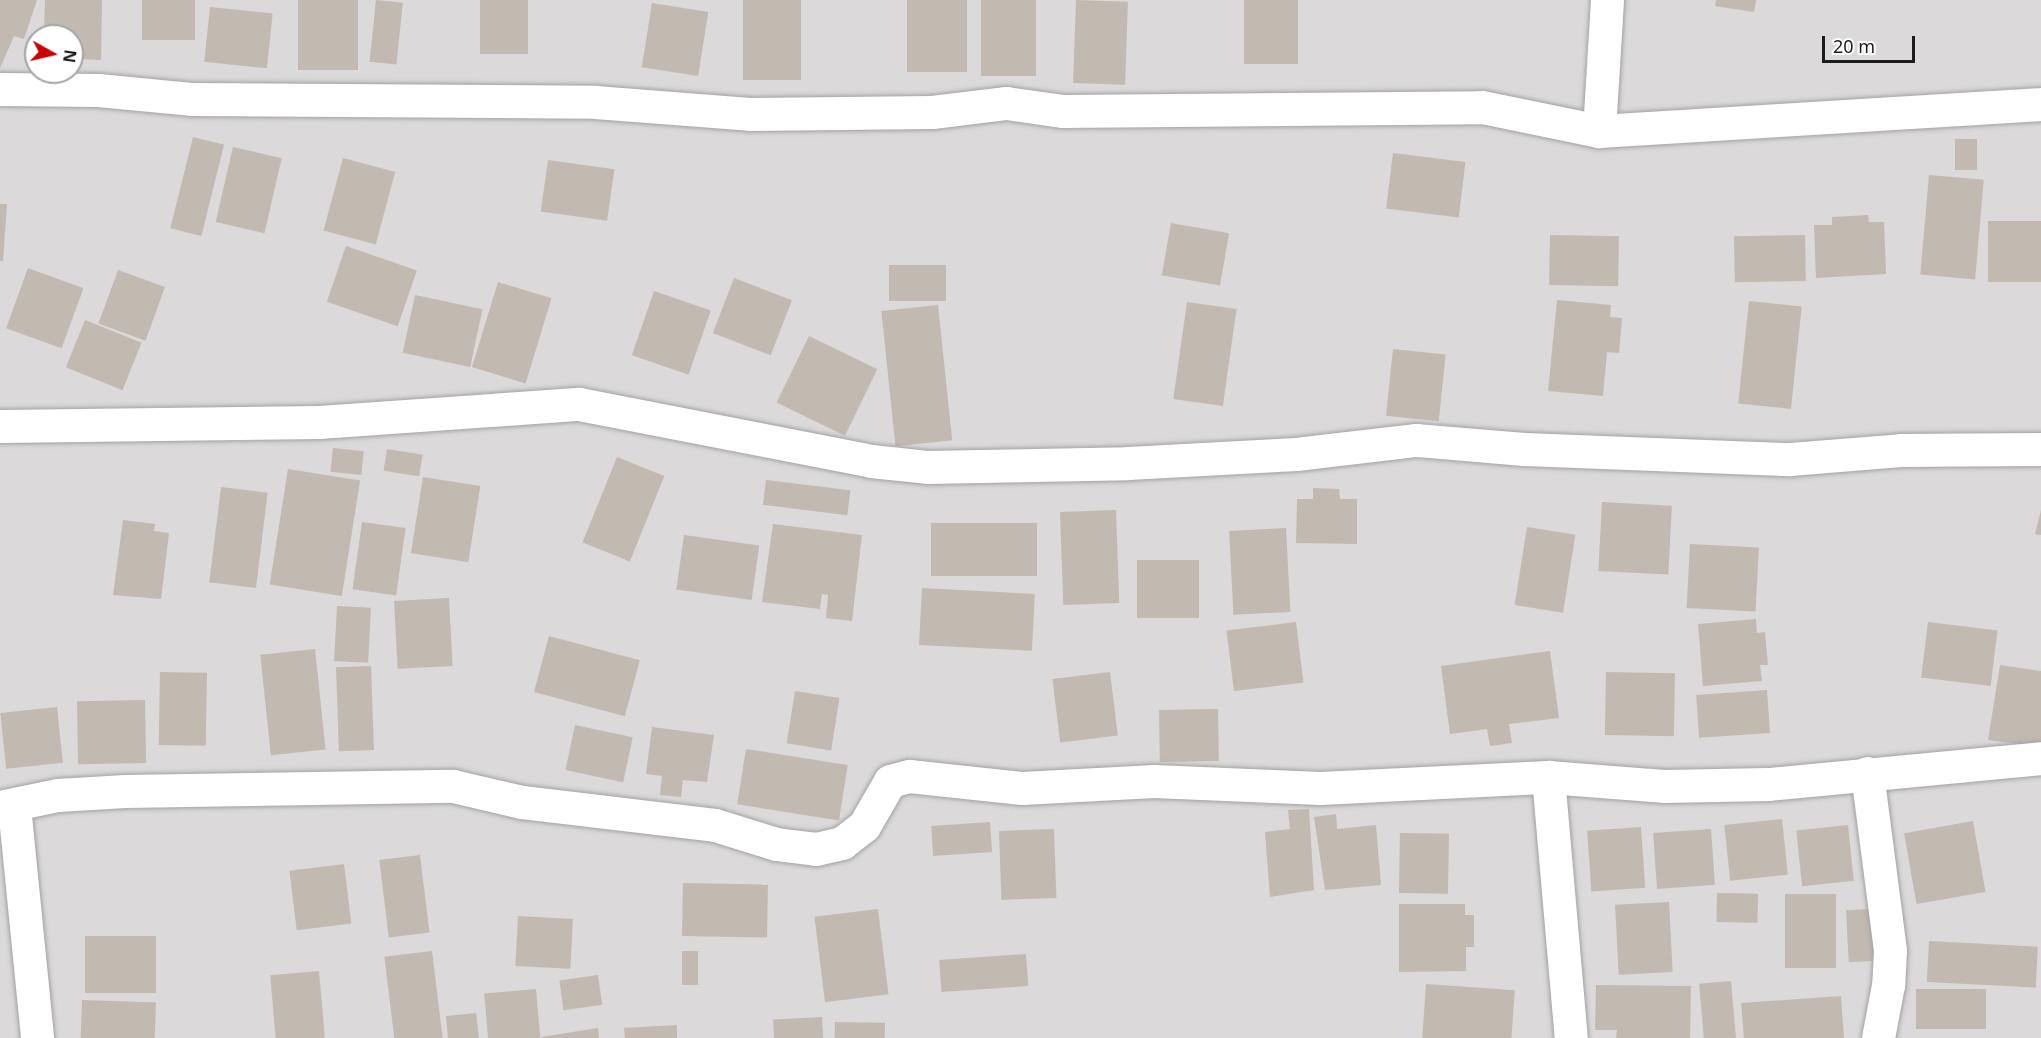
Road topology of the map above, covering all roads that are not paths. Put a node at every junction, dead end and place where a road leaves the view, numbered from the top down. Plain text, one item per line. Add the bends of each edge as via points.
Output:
1 (1607, 0) edge
2 (0, 89) edge
3 (2041, 104) edge
4 (1599, 131) junction
5 (0, 426) edge
6 (2041, 449) edge
7 (2041, 758) edge
8 (1867, 773) junction
9 (1548, 777) junction
10 (7, 807) edge
11 (37, 1038) edge
12 (1571, 1038) edge
13 (1878, 1038) edge

1 - 4 street
2 - 4 street via 98,90 191,99 595,102 750,114 932,112 1006,103 1063,111 1482,107
3 - 4 street
5 - 6 street via 319,422 579,404 871,461 927,467 1296,454 1416,440 1524,449 1791,459 1901,450
7 - 8 street
8 - 9 street via 1768,784 1664,786
8 - 13 street via 1890,951
9 - 10 street via 1320,788 1154,781 1022,788 909,776 890,781 864,826 842,843 816,849 776,844 714,825 522,802 453,786 125,791 57,795
9 - 12 street
10 - 11 street

